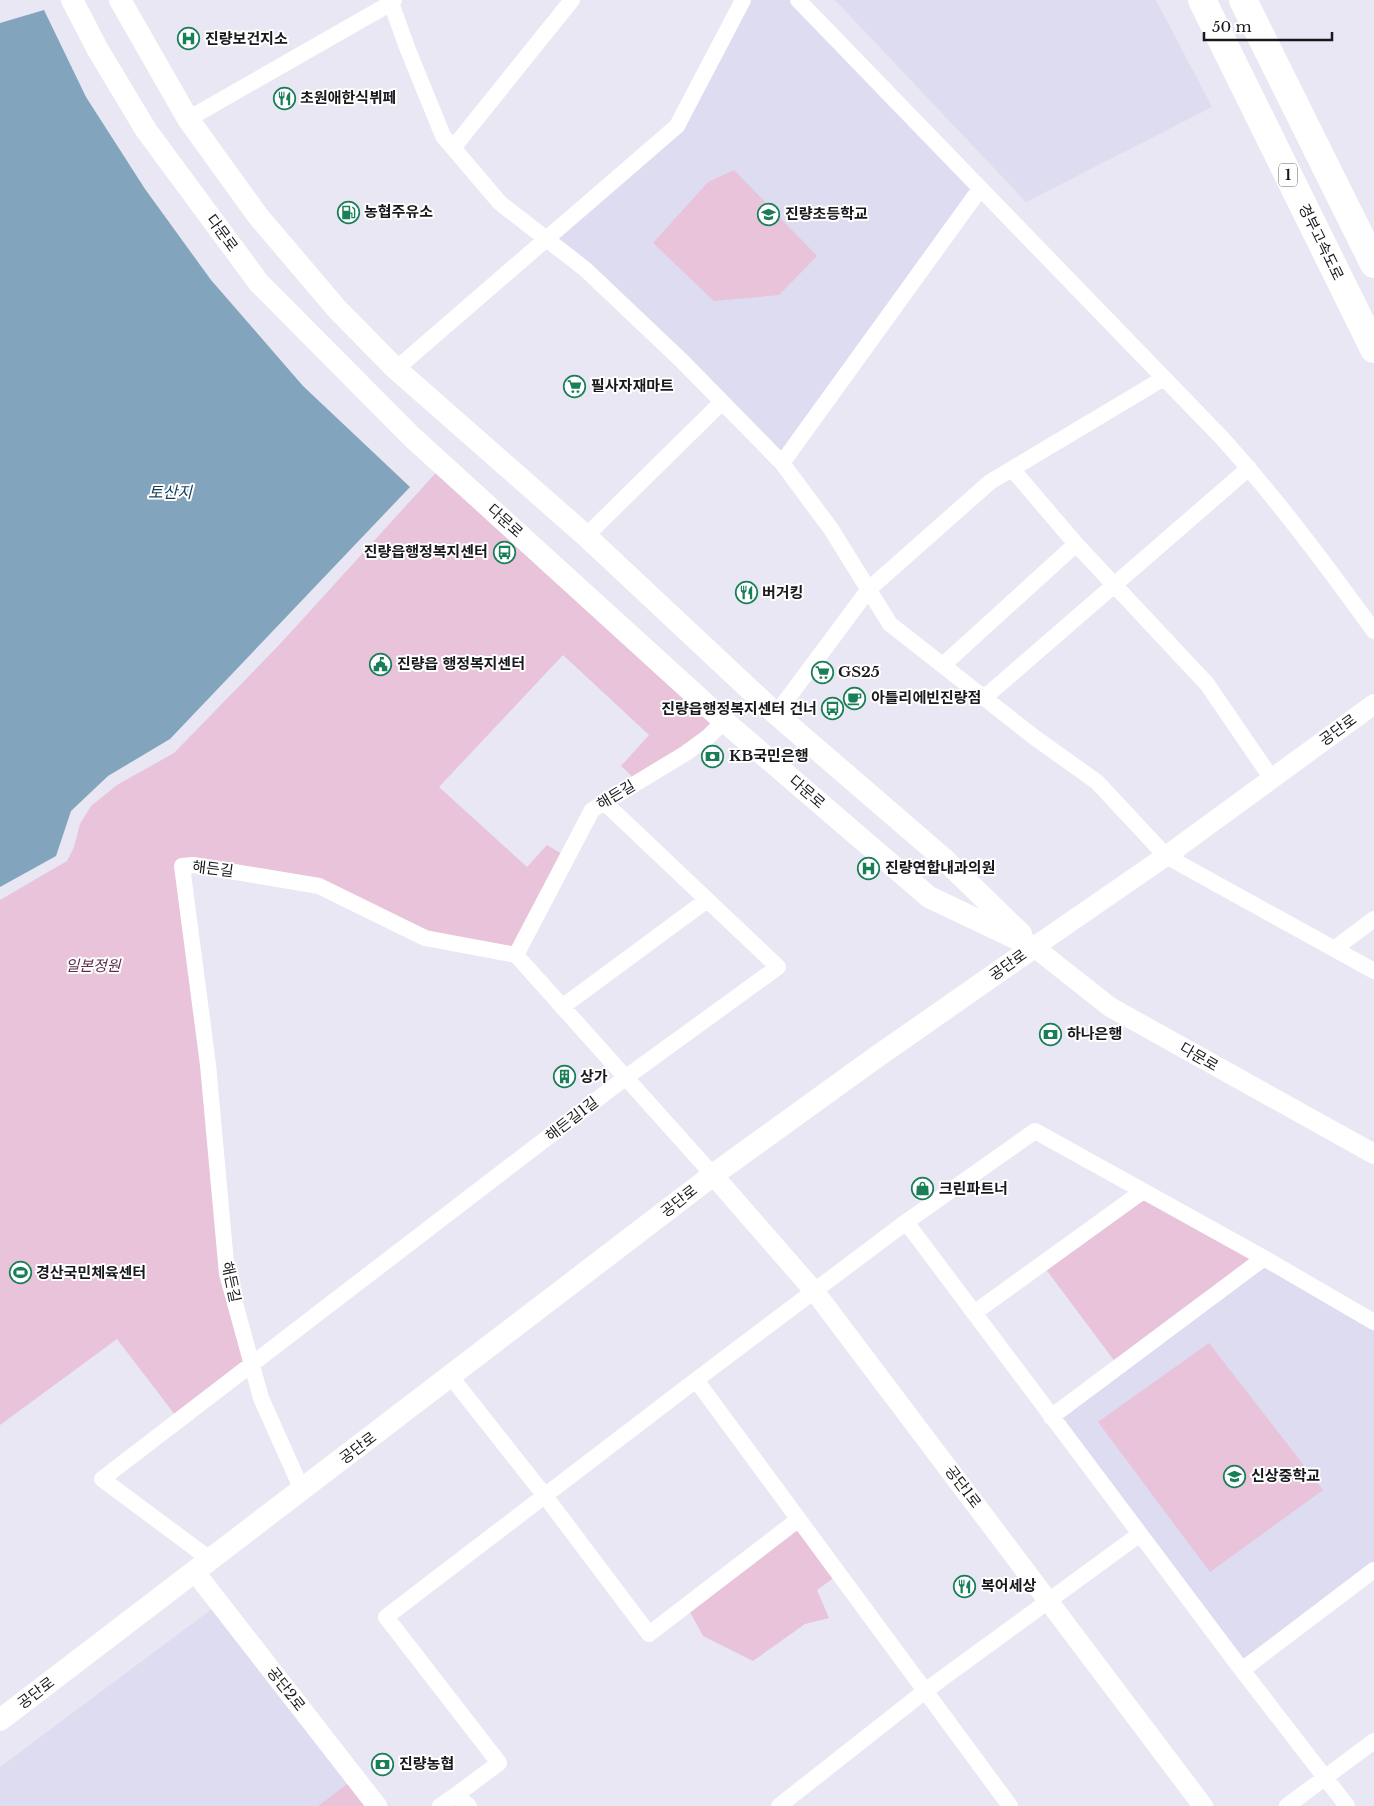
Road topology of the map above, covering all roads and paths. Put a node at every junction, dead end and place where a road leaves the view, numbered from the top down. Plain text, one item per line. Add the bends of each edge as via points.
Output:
1 (72, 0) edge
2 (120, 0) edge
3 (572, 0) edge
4 (743, 0) edge
5 (798, 0) edge
6 (1202, 0) edge
7 (1243, 0) edge
8 (392, 1) edge
9 (188, 119) junction
10 (453, 148) junction
11 (980, 189) junction
12 (546, 239) junction
13 (1374, 264) edge
14 (1374, 349) edge
15 (396, 369) junction
16 (1164, 378) junction
17 (722, 402) junction
18 (782, 463) junction
19 (1249, 468) junction
20 (1012, 469) junction
21 (586, 536) junction
22 (1076, 544) junction
23 (1114, 584) junction
24 (869, 590) junction
25 (1374, 632) edge
26 (943, 665) junction
27 (985, 697) junction
28 (1374, 704) edge
29 (776, 714) junction
30 (724, 721) junction
31 (1272, 779) junction
32 (604, 803) junction
33 (1166, 856) junction
34 (707, 900) junction
35 (1374, 919) edge
36 (1034, 947) junction
37 (1334, 949) junction
38 (516, 955) junction
39 (1374, 971) edge
40 (562, 1007) junction
41 (625, 1078) junction
42 (1374, 1154) edge
43 (713, 1175) junction
44 (1143, 1191) junction
45 (906, 1222) junction
46 (1264, 1258) junction
47 (815, 1292) junction
48 (974, 1314) junction
49 (1374, 1322) edge
50 (252, 1365) junction
51 (451, 1377) junction
52 (696, 1380) junction
53 (1051, 1417) junction
54 (302, 1490) junction
55 (545, 1496) junction
56 (799, 1519) junction
57 (1140, 1534) junction
58 (203, 1566) junction
59 (1374, 1570) edge
60 (1049, 1601) junction
61 (1242, 1670) junction
62 (925, 1691) junction
63 (0, 1720) edge
64 (1374, 1741) edge
65 (1326, 1778) junction
66 (456, 1795) junction
67 (376, 1806) edge
68 (440, 1806) edge
69 (469, 1806) edge
70 (779, 1806) edge
71 (1010, 1806) edge
72 (1203, 1806) edge
73 (1286, 1806) edge
74 (1347, 1806) edge

1 - 30 main road, 다문로 via 146,130 259,282 412,437
2 - 9 main road, 다문로
3 - 10 street
4 - 12 street via 677,126
5 - 11 street
6 - 14 highway, 경부고속도로 / 1
7 - 13 highway
8 - 9 street
8 - 10 street via 442,136
9 - 15 main road, 다문로 via 258,216 337,309
10 - 12 street via 500,203
11 - 16 street
11 - 18 street
12 - 15 street
12 - 17 street via 585,269
15 - 21 main road, 다문로
16 - 19 street
16 - 20 street
17 - 18 street
17 - 21 street
18 - 24 street via 831,529
19 - 23 street
19 - 25 street via 1332,572
20 - 22 street
20 - 24 street via 990,482
21 - 29 main road, 다문로
22 - 23 street
22 - 26 street
23 - 27 street
23 - 31 street via 1207,684
24 - 26 street via 890,624
24 - 29 street
26 - 27 street
27 - 33 street via 1097,782
28 - 31 street, 공단로
29 - 36 main road, 다문로 via 943,858
30 - 32 street, 해든길 via 686,753
30 - 36 main road, 다문로 via 929,897
31 - 33 street, 공단로
32 - 34 street, 해든길1길
32 - 38 street, 해든길 via 592,810
33 - 36 street, 공단로
33 - 37 street
34 - 40 street
34 - 41 street, 해든길1길 via 778,967
35 - 37 street
36 - 42 street, 다문로 via 1110,1007
36 - 43 main road, 공단로
37 - 39 street
38 - 40 street
38 - 50 street, 해든길 via 425,938 313,885 193,865 182,866 208,1065 227,1274
40 - 41 street
41 - 43 street
41 - 50 street, 해든길1길
43 - 47 street, 공단1로
43 - 51 main road, 공단로
44 - 45 street via 1035,1131
44 - 46 street
44 - 48 street
45 - 47 street
45 - 48 street
46 - 49 street
46 - 53 street
47 - 52 street
47 - 60 street, 공단1로
48 - 53 street
50 - 54 street, 해든길 via 261,1398
50 - 58 street, 해든길1길 via 102,1479
51 - 54 main road, 공단로
51 - 55 street
52 - 55 street
52 - 56 street
53 - 57 street
54 - 58 main road, 공단로
55 - 56 street via 649,1634
55 - 66 street via 386,1617 499,1762
56 - 62 street
57 - 60 street
57 - 61 street
58 - 63 main road, 공단로
58 - 67 street, 공단2로
59 - 61 street
60 - 62 street
60 - 72 street, 공단1로
61 - 65 street
62 - 70 street
62 - 71 street
64 - 65 street
65 - 73 street
65 - 74 street
66 - 68 street
66 - 69 street

